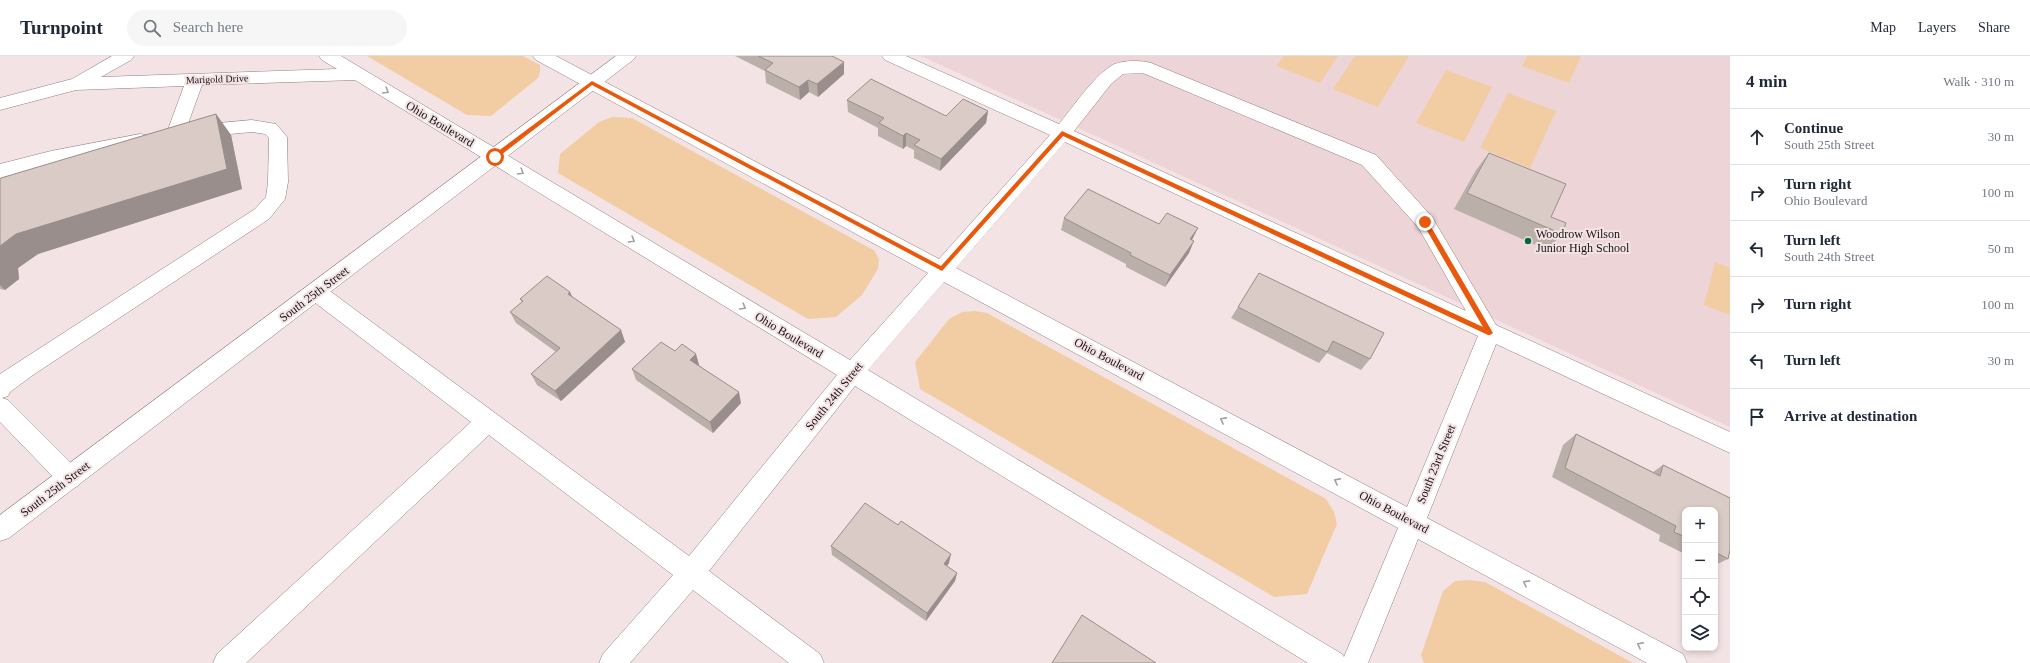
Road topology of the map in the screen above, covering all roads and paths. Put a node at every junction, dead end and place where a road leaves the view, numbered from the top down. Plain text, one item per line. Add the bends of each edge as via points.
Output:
1 (125, 56) edge
2 (328, 56) edge
3 (542, 56) edge
4 (627, 56) edge
5 (891, 56) edge
6 (1144, 61) edge
7 (358, 74) junction
8 (195, 80) junction
9 (592, 83) junction
10 (76, 84) junction
11 (0, 104) edge
12 (176, 132) junction
13 (1062, 133) junction
14 (495, 157) junction
15 (0, 171) edge
16 (942, 269) junction
17 (316, 292) junction
18 (1490, 333) junction
19 (852, 373) junction
20 (0, 389) edge
21 (0, 407) edge
22 (488, 421) junction
23 (1730, 443) edge
24 (70, 478) junction
25 (1412, 522) junction
26 (0, 530) edge
27 (691, 573) junction
28 (226, 663) edge
29 (612, 663) edge
30 (811, 663) edge
31 (1333, 663) edge
32 (1355, 663) edge
33 (1674, 663) edge

1 - 10 street, Marigold Drive
2 - 7 street, Ohio Boulevard
3 - 9 street, Ohio Boulevard
4 - 9 street, South 25th Street
5 - 13 street
6 - 13 street, South 24th Street via 1118,69 1105,80
6 - 18 street via 1369,160 1425,222
7 - 8 street, Marigold Drive
7 -> 14 street, Ohio Boulevard
8 - 10 street, Marigold Drive
8 - 12 street
9 - 14 street, South 25th Street
9 - 16 street, Ohio Boulevard
10 - 11 street, Marigold Drive
12 - 15 street
12 - 20 street via 252,126 270,128 278,137 278,182 275,199 262,214 25,368
13 - 16 street, South 24th Street
13 - 18 street
14 - 17 street, South 25th Street
14 -> 19 street, Ohio Boulevard
16 - 19 street, South 24th Street
25 -> 16 street, Ohio Boulevard
17 - 22 street
17 - 24 street, South 25th Street
18 - 23 street
18 - 25 street, South 23rd Street
19 - 27 street, South 24th Street
19 - 31 street, Ohio Boulevard
21 - 24 street
22 - 27 street
22 - 28 street
24 - 26 street, South 25th Street
25 - 32 street, South 23rd Street
33 -> 25 street, Ohio Boulevard
27 - 29 street, South 24th Street
27 - 30 street

